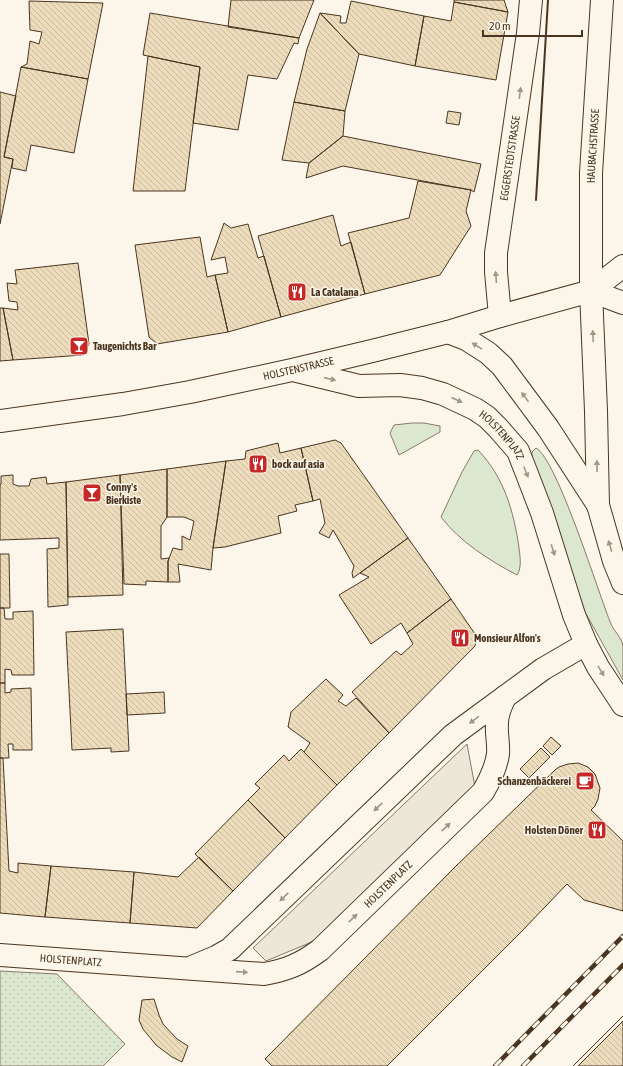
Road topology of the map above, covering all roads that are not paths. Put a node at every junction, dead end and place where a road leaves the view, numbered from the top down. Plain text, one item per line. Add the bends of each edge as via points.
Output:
1 (531, 0) edge
2 (602, 0) edge
3 (623, 266) edge
4 (591, 291) junction
5 (623, 303) edge
6 (500, 316) junction
7 (448, 332) junction
8 (292, 370) junction
9 (0, 421) edge
10 (598, 505) junction
11 (623, 582) edge
12 (586, 644) junction
13 (505, 697) junction
14 (623, 705) edge
15 (0, 956) edge
16 (189, 968) junction

6 -> 1 street, EGGERSTEDTSTRASSE via 496,253
2 - 4 street, HAUBACHSTRASSE via 592,173
3 - 4 street, HOLSTENSTRASSE
4 - 5 street
4 - 6 street, HOLSTENSTRASSE
10 -> 4 street
6 - 7 street, HOLSTENSTRASSE
7 - 8 street, HOLSTENSTRASSE
10 -> 7 street via 548,428 502,366 466,339
8 - 9 street, HOLSTENSTRASSE via 175,395
8 -> 12 street, HOLSTENPLATZ via 359,386 422,388 462,402 487,417 518,451 542,513 574,615
11 -> 10 street via 614,562
12 - 13 street, HOLSTENPLATZ via 542,669
12 -> 14 street, HOLSTENPLATZ
13 -> 16 street, HOLSTENPLATZ via 453,735 230,949
16 -> 13 street, HOLSTENPLATZ via 272,973 295,966 320,950 483,792 495,767 498,754 497,722
15 - 16 street, HOLSTENPLATZ

